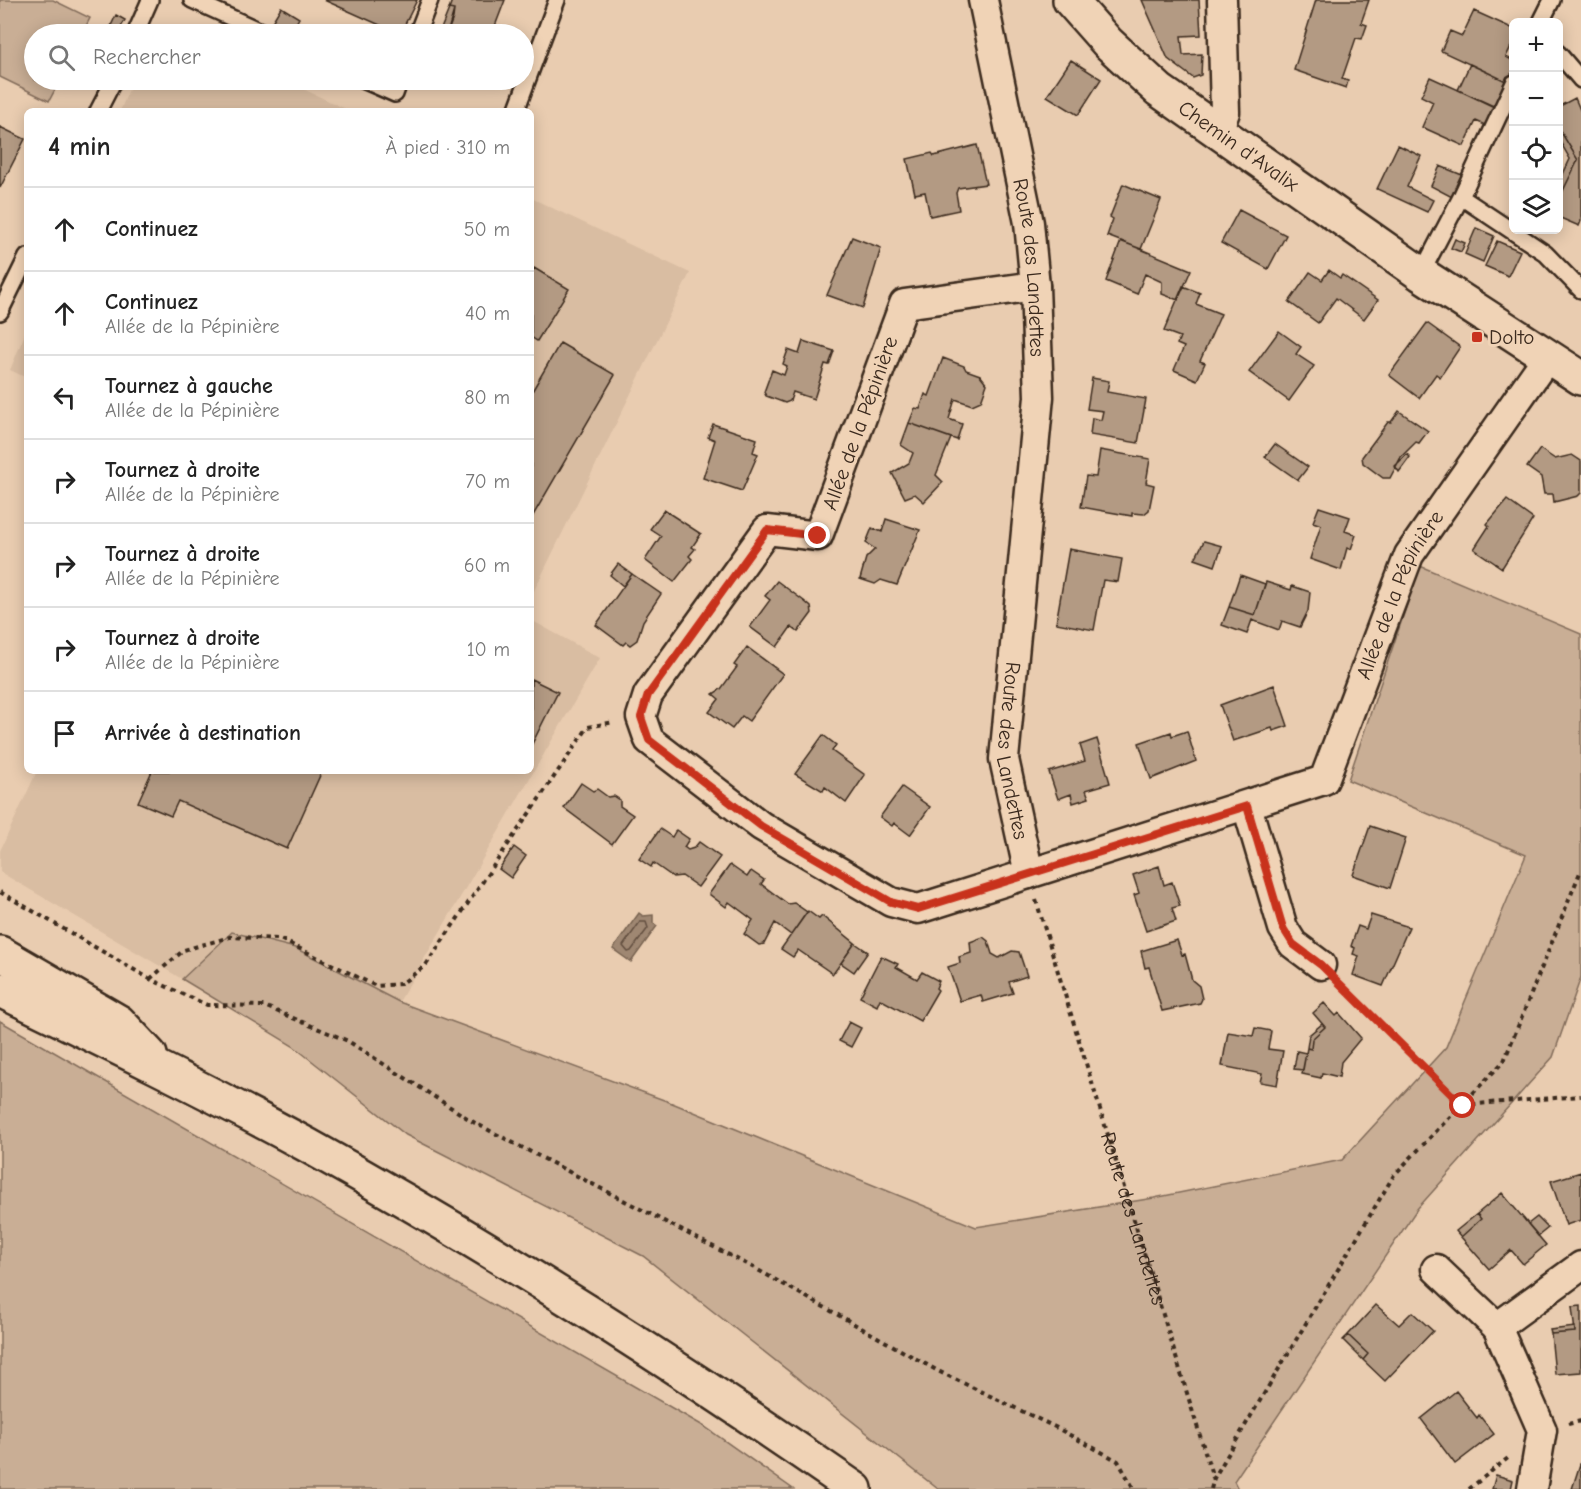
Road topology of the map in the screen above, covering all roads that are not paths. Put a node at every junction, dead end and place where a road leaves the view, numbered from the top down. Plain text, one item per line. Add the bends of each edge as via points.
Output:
1 (150, 0) edge
2 (192, 0) edge
3 (430, 0) edge
4 (557, 0) edge
5 (983, 0) edge
6 (1070, 0) edge
7 (1222, 0) edge
8 (1552, 0) edge
9 (1543, 18) edge
10 (139, 24) edge
11 (245, 24) edge
12 (421, 24) edge
13 (1563, 59) edge
14 (534, 62) edge
15 (1581, 80) edge
16 (109, 90) edge
17 (524, 90) edge
18 (1509, 93) edge
19 (100, 108) edge
20 (517, 108) edge
21 (1217, 133) junction
22 (1461, 197) junction
23 (24, 263) edge
24 (1421, 274) junction
25 (1035, 286) junction
26 (1581, 290) edge
27 (0, 312) edge
28 (1548, 356) junction
29 (1581, 378) edge
30 (1247, 806) junction
31 (1029, 874) junction
32 (0, 952) edge
33 (1321, 965) road end
34 (0, 990) edge
35 (0, 1013) edge
36 (161, 1067) junction
37 (1581, 1266) edge
38 (1436, 1269) dead end
39 (1497, 1327) junction
40 (855, 1489) edge
41 (1532, 1489) edge

1 - 10 lane
2 - 11 lane
3 - 12 lane
4 - 14 lane
5 - 25 street, Route des Landettes via 1029,223
6 - 21 main road, Chemin d'Avalix via 1159,90
7 - 21 street via 1225,112
8 - 9 lane
13 - 15 lane
16 - 19 lane
17 - 20 lane
18 - 22 lane
21 - 24 main road, Chemin d'Avalix
22 - 24 lane
22 - 26 lane via 1545,253
23 - 27 lane
24 - 28 main road, Chemin d'Avalix
25 - 31 street, Route des Landettes via 1039,397 1004,759
25 - 31 street, Allée de la Pépinière via 904,304 818,536 767,530 648,695 641,717 649,740 761,826 891,902 918,909
28 - 29 main road, Chemin d'Avalix
28 - 30 street, Allée de la Pépinière via 1409,555 1324,780
30 - 31 street, Allée de la Pépinière
30 - 33 street via 1283,928 1293,944
32 - 36 main road via 119,1022
34 - 36 main road
35 - 36 main road via 99,1059
36 - 40 main road via 308,1146 520,1270
37 - 39 street
38 - 39 street
39 - 41 street via 1542,1430

